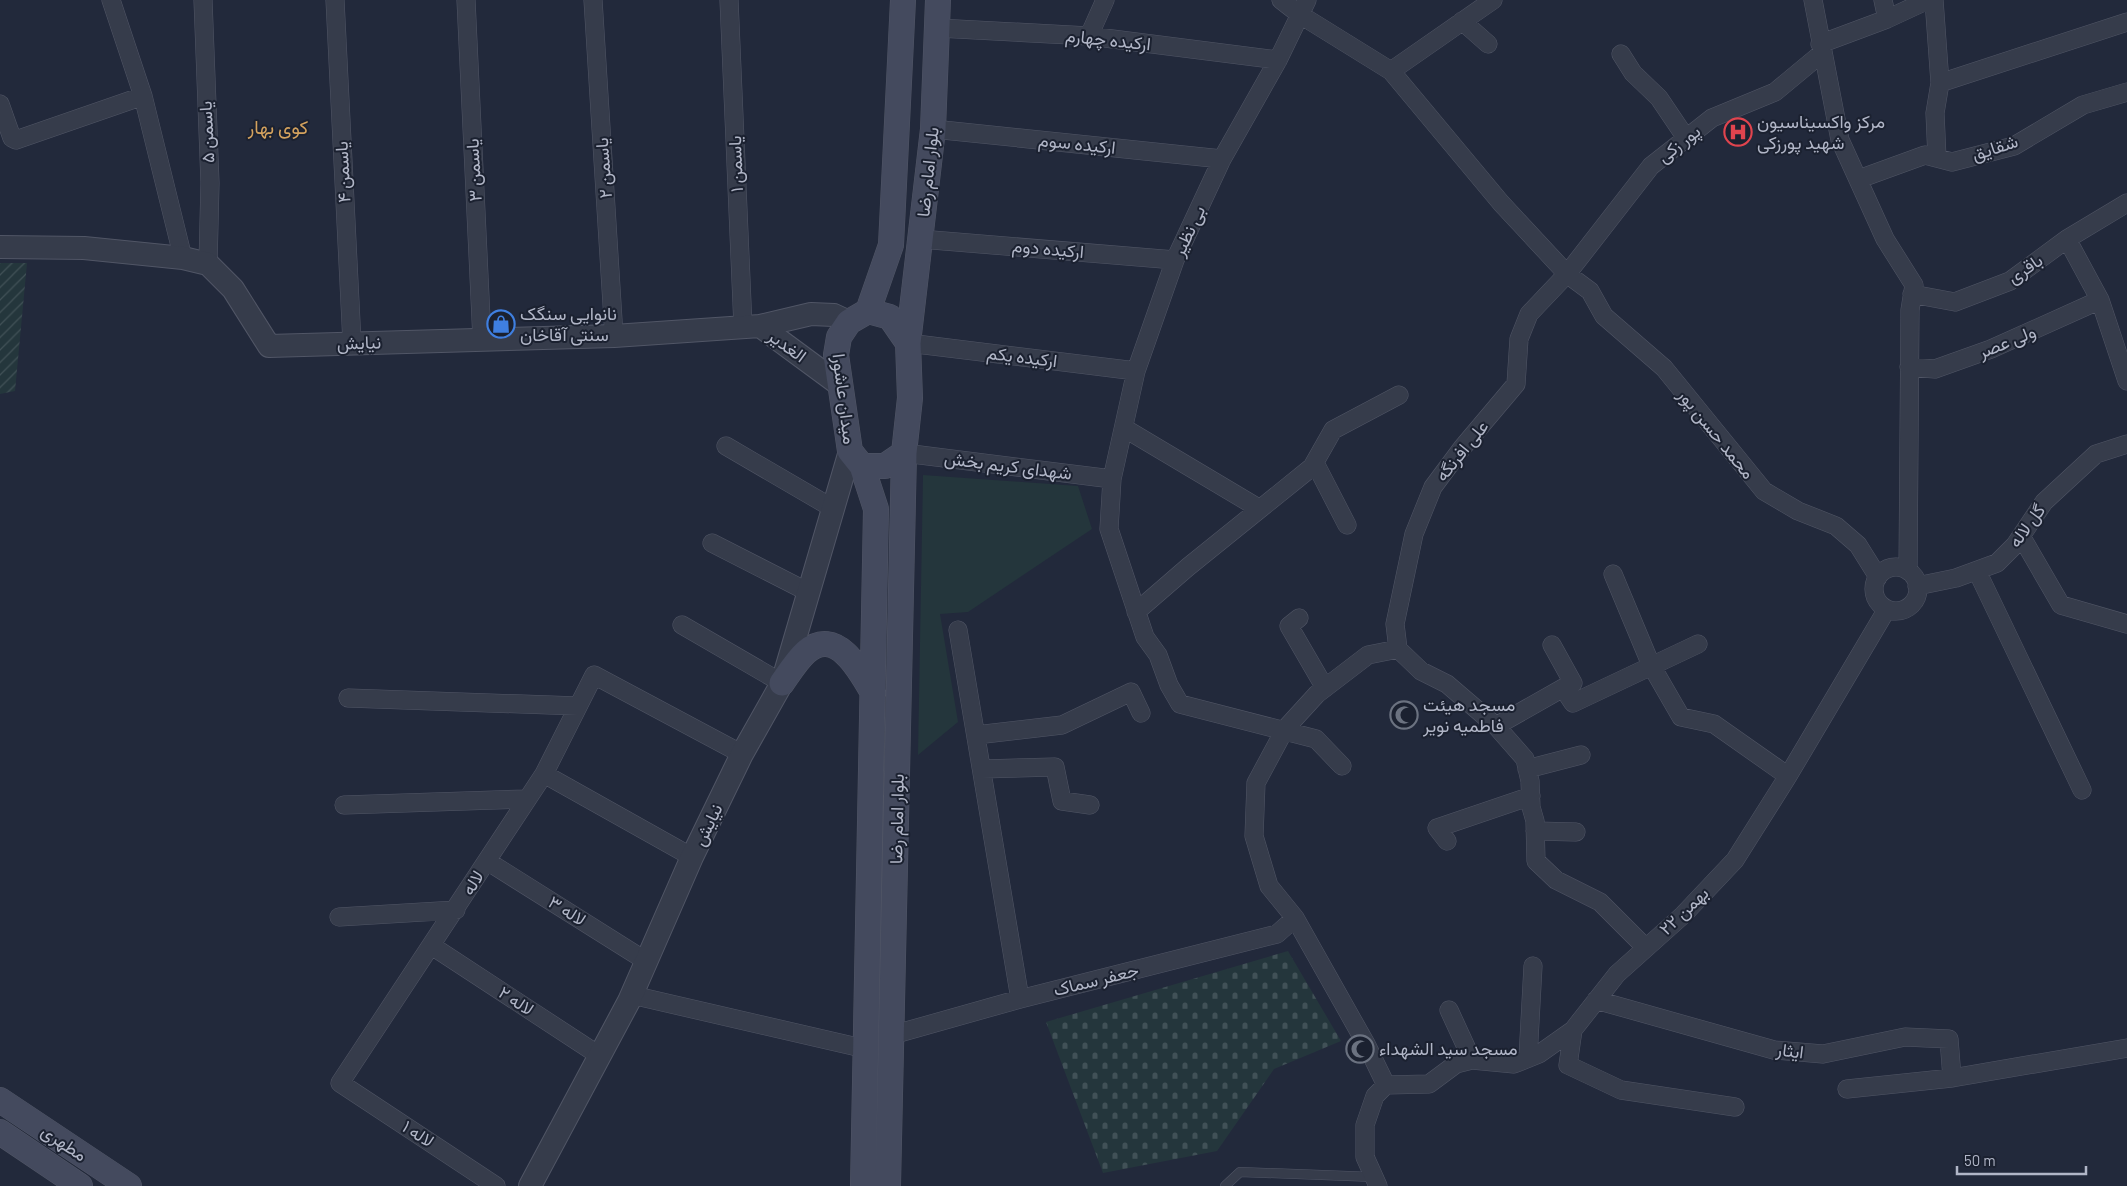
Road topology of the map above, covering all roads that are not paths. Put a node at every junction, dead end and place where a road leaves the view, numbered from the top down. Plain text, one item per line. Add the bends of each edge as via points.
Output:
1 (111, 0) edge
2 (203, 0) edge
3 (335, 0) edge
4 (466, 0) edge
5 (593, 0) edge
6 (729, 0) edge
7 (903, 0) edge
8 (938, 0) edge
9 (1105, 0) edge
10 (1281, 0) edge
11 (1813, 0) edge
12 (1883, 0) edge
13 (1928, 0) edge
14 (1934, 0) edge
15 (1483, 3) edge
16 (1303, 7) edge
17 (1887, 19) junction
18 (1462, 21) junction
19 (2127, 22) edge
20 (938, 28) junction
21 (1089, 36) junction
22 (1488, 44) dead end
23 (1821, 49) junction
24 (1621, 54) dead end
25 (1278, 60) junction
26 (1391, 71) junction
27 (1940, 83) junction
28 (2127, 92) edge
29 (143, 96) junction
30 (1, 112) edge
31 (933, 129) junction
32 (1686, 138) junction
33 (1937, 158) junction
34 (1222, 159) junction
35 (1858, 179) junction
36 (2127, 203) edge
37 (920, 239) junction
38 (2067, 239) junction
39 (0, 247) edge
40 (183, 258) junction
41 (1175, 260) junction
42 (208, 264) junction
43 (1567, 274) junction
44 (1912, 294) junction
45 (2100, 300) junction
46 (859, 316) junction
47 (751, 327) junction
48 (614, 336) junction
49 (482, 340) junction
50 (352, 343) junction
51 (908, 343) junction
52 (1909, 367) junction
53 (1136, 371) junction
54 (2127, 381) edge
55 (840, 385) junction
56 (1399, 395) dead end
57 (1124, 428) junction
58 (2127, 444) edge
59 (726, 446) dead end
60 (904, 453) junction
61 (856, 459) junction
62 (1315, 463) junction
63 (1112, 479) junction
64 (834, 508) junction
65 (1260, 509) junction
66 (1347, 525) dead end
67 (2021, 536) junction
68 (712, 543) dead end
69 (1977, 571) junction
70 (1614, 574) dead end
71 (1878, 576) junction
72 (1913, 578) junction
73 (810, 593) junction
74 (1887, 609) junction
75 (1136, 612) junction
76 (1299, 618) dead end
77 (2127, 624) edge
78 (682, 625) dead end
79 (958, 630) dead end
80 (1698, 644) dead end
81 (1552, 645) dead end
82 (1398, 649) junction
83 (1650, 665) junction
84 (782, 683) junction
85 (1325, 688) junction
86 (1563, 688) junction
87 (873, 692) junction
88 (348, 698) dead end
89 (578, 706) junction
90 (1141, 713) dead end
91 (1496, 726) junction
92 (1286, 729) junction
93 (976, 735) junction
94 (742, 754) junction
95 (1581, 755) dead end
96 (1342, 766) dead end
97 (982, 769) junction
98 (1527, 769) junction
99 (544, 774) junction
100 (1788, 776) junction
101 (2082, 790) dead end
102 (1531, 796) junction
103 (527, 799) junction
104 (344, 805) dead end
105 (1090, 805) dead end
106 (1535, 831) junction
107 (1576, 832) dead end
108 (1447, 841) dead end
109 (692, 857) junction
110 (487, 861) junction
111 (456, 910) junction
112 (339, 916) dead end
113 (1295, 918) junction
114 (432, 946) junction
115 (1645, 947) junction
116 (646, 961) junction
117 (1533, 966) dead end
118 (632, 994) junction
119 (1020, 999) junction
120 (1596, 1000) junction
121 (1449, 1010) dead end
122 (1573, 1030) junction
123 (892, 1035) junction
124 (866, 1048) junction
125 (2127, 1048) edge
126 (600, 1056) junction
127 (1528, 1058) junction
128 (1472, 1060) junction
129 (1952, 1078) junction
130 (340, 1083) joint
131 (1386, 1085) junction
132 (1848, 1089) dead end
133 (0, 1100) edge
134 (1735, 1107) dead end
135 (0, 1132) edge
136 (1376, 1181) edge
137 (80, 1186) edge
138 (129, 1186) edge
139 (496, 1186) edge
140 (530, 1186) edge
141 (863, 1186) edge
142 (888, 1186) edge
143 (1225, 1186) edge

1 - 29 street
2 - 42 street, یاسمن ۵ via 210,183
3 - 50 street, یاسمن ۴
4 - 49 street, یاسمن ۳
5 - 48 street, یاسمن ۲
6 - 47 street, یاسمن ۱
7 - 46 main road, بلوار امام رضا via 891,245
8 - 20 main road, بلوار امام رضا
9 - 21 street
10 - 16 street, محمد حسن پور
11 - 23 street
12 - 17 street
13 - 17 street, پور زکی
14 - 27 street
15 - 18 street
16 - 25 street, بی نظیر
16 - 26 street, محمد حسن پور
17 - 23 street, پور زکی
18 - 22 street
18 - 26 street
19 - 27 street
20 - 21 street, ارکیده چهارم
20 - 31 main road, بلوار امام رضا
21 - 25 street, ارکیده چهارم
23 - 32 street, پور زکی via 1775,92 1712,118
23 - 35 street via 1840,140
24 - 32 street via 1633,73 1660,98
25 - 34 street, بی نظیر
26 - 43 street, محمد حسن پور via 1501,203
27 - 33 street via 1935,114
28 - 33 street, شقایق via 2084,106 2014,146 1952,162
29 - 30 street via 16,140 12,138
29 - 40 street
31 - 34 street, ارکیده سوم
31 - 37 main road, بلوار امام رضا
32 - 43 street, پور زکی via 1651,166
33 - 35 street, شقایق via 1925,155
34 - 41 street, بی نظیر
35 - 44 street via 1885,239 1914,285
36 - 38 street, باقری
37 - 41 street, ارکیده دوم
37 - 51 main road, بلوار امام رضا
38 - 44 street, باقری via 2010,281 1955,302
38 - 45 street
39 - 40 street via 84,248
40 - 42 street
41 - 53 street, بی نظیر
42 - 50 street, نیایش via 233,289 268,346
43 - 71 street, محمد حسن پور via 1590,292 1604,316 1664,368 1764,491 1798,511 1836,526 1858,546
43 - 82 street, علی افرنگه via 1529,314 1518,339 1516,384 1433,487 1414,534 1394,624
44 - 52 street
45 - 52 street, ولی عصر via 1959,361 1934,369
45 - 54 street
46 - 47 street, الغدیر via 810,314
46 - 51 main road via 890,317
46 - 55 main road, میدان عاشورا via 839,337 836,355
47 - 48 street, نیایش
47 - 55 street, الغدیر
48 - 49 street, نیایش
49 - 50 street, نیایش
51 - 53 street, ارکیده یکم
51 - 60 main road via 910,398
52 - 72 street
53 - 57 street, بی نظیر
55 - 61 main road, میدان عاشورا
56 - 62 street via 1333,430
57 - 63 street, بی نظیر
57 - 65 street
58 - 67 street, گل لاله via 2096,454 2044,502
59 - 64 street
60 - 61 main road, میدان عاشورا via 885,466
60 - 63 street, شهدای کریم بخش
60 - 123 main road, بلوار امام رضا
61 - 64 street, نیایش
61 - 87 main road, بلوار امام رضا via 876,509
62 - 65 street
62 - 66 street
63 - 75 street, بی نظیر via 1109,528
64 - 73 street, نیایش
65 - 75 street
67 - 69 street, گل لاله via 1997,564
67 - 77 street via 2061,605
68 - 73 street
69 - 72 street, گل لاله via 1956,578
69 - 101 street
70 - 83 street
71 - 72 street via 1888,568 1902,568
71 - 74 street via 1874,595
72 - 74 street via 1915,599 1911,604 1900,610
73 - 84 street, نیایش
74 - 100 street, ۲۲ بهمن
75 - 92 street, بی نظیر via 1145,637 1158,655 1180,704
76 - 85 street via 1288,626
78 - 84 street
79 - 93 street
80 - 83 street
81 - 86 street via 1572,683
82 - 85 street via 1368,655
82 - 91 street via 1421,671 1447,684
83 - 86 street via 1573,703
83 - 100 street via 1681,717 1714,724
84 - 87 main road via 806,652 822,644 839,647 860,670
84 - 94 street, نیایش
85 - 92 street
86 - 91 street
87 - 124 main road, بلوار امام رضا
88 - 89 street
89 - 94 street, لاله via 594,675
89 - 99 street, لاله
90 - 93 street via 1131,692 1062,725
91 - 98 street via 1525,759
92 - 96 street via 1316,739
92 - 113 street via 1256,784 1254,836 1269,886
93 - 97 street
94 - 109 street, نیایش
95 - 98 street
97 - 105 street via 1055,767 1062,801
97 - 119 street
98 - 102 street
99 - 103 street, لاله
99 - 109 street
100 - 115 street, ۲۲ بهمن via 1735,860 1683,915
102 - 106 street
102 - 108 street via 1437,828
103 - 104 street
103 - 110 street, لاله
106 - 107 street
106 - 115 street via 1536,861 1556,880 1600,902
109 - 116 street, نیایش
110 - 111 street, لاله
110 - 116 street, لاله ۳
111 - 112 street
111 - 114 street, لاله
113 - 119 street, جعفر سماک via 1277,934
113 - 131 street
114 - 126 street, لاله ۲
114 - 130 street, لاله
115 - 120 street, ۲۲ بهمن
116 - 118 street, نیایش
117 - 127 street
118 - 124 street
118 - 126 street, نیایش
119 - 123 street, جعفر سماک
120 - 122 street, ۲۲ بهمن
120 - 129 street, ایثار via 1774,1050 1823,1054 1905,1037 1948,1039
121 - 128 street
122 - 127 street, ۲۲ بهمن via 1540,1054
122 - 134 street via 1568,1065 1621,1090
123 - 142 main road, بلوار امام رضا
124 - 141 main road, بلوار امام رضا
125 - 129 street
126 - 140 street, نیایش
127 - 128 street, ۲۲ بهمن via 1514,1064
128 - 131 street, ۲۲ بهمن via 1456,1064 1429,1084
129 - 132 street
130 - 139 street, لاله ۱
131 - 136 street via 1375,1096 1365,1125 1364,1157
133 - 138 main road, مطهری
135 - 137 main road, مطهری
136 - 143 lane via 1240,1172

